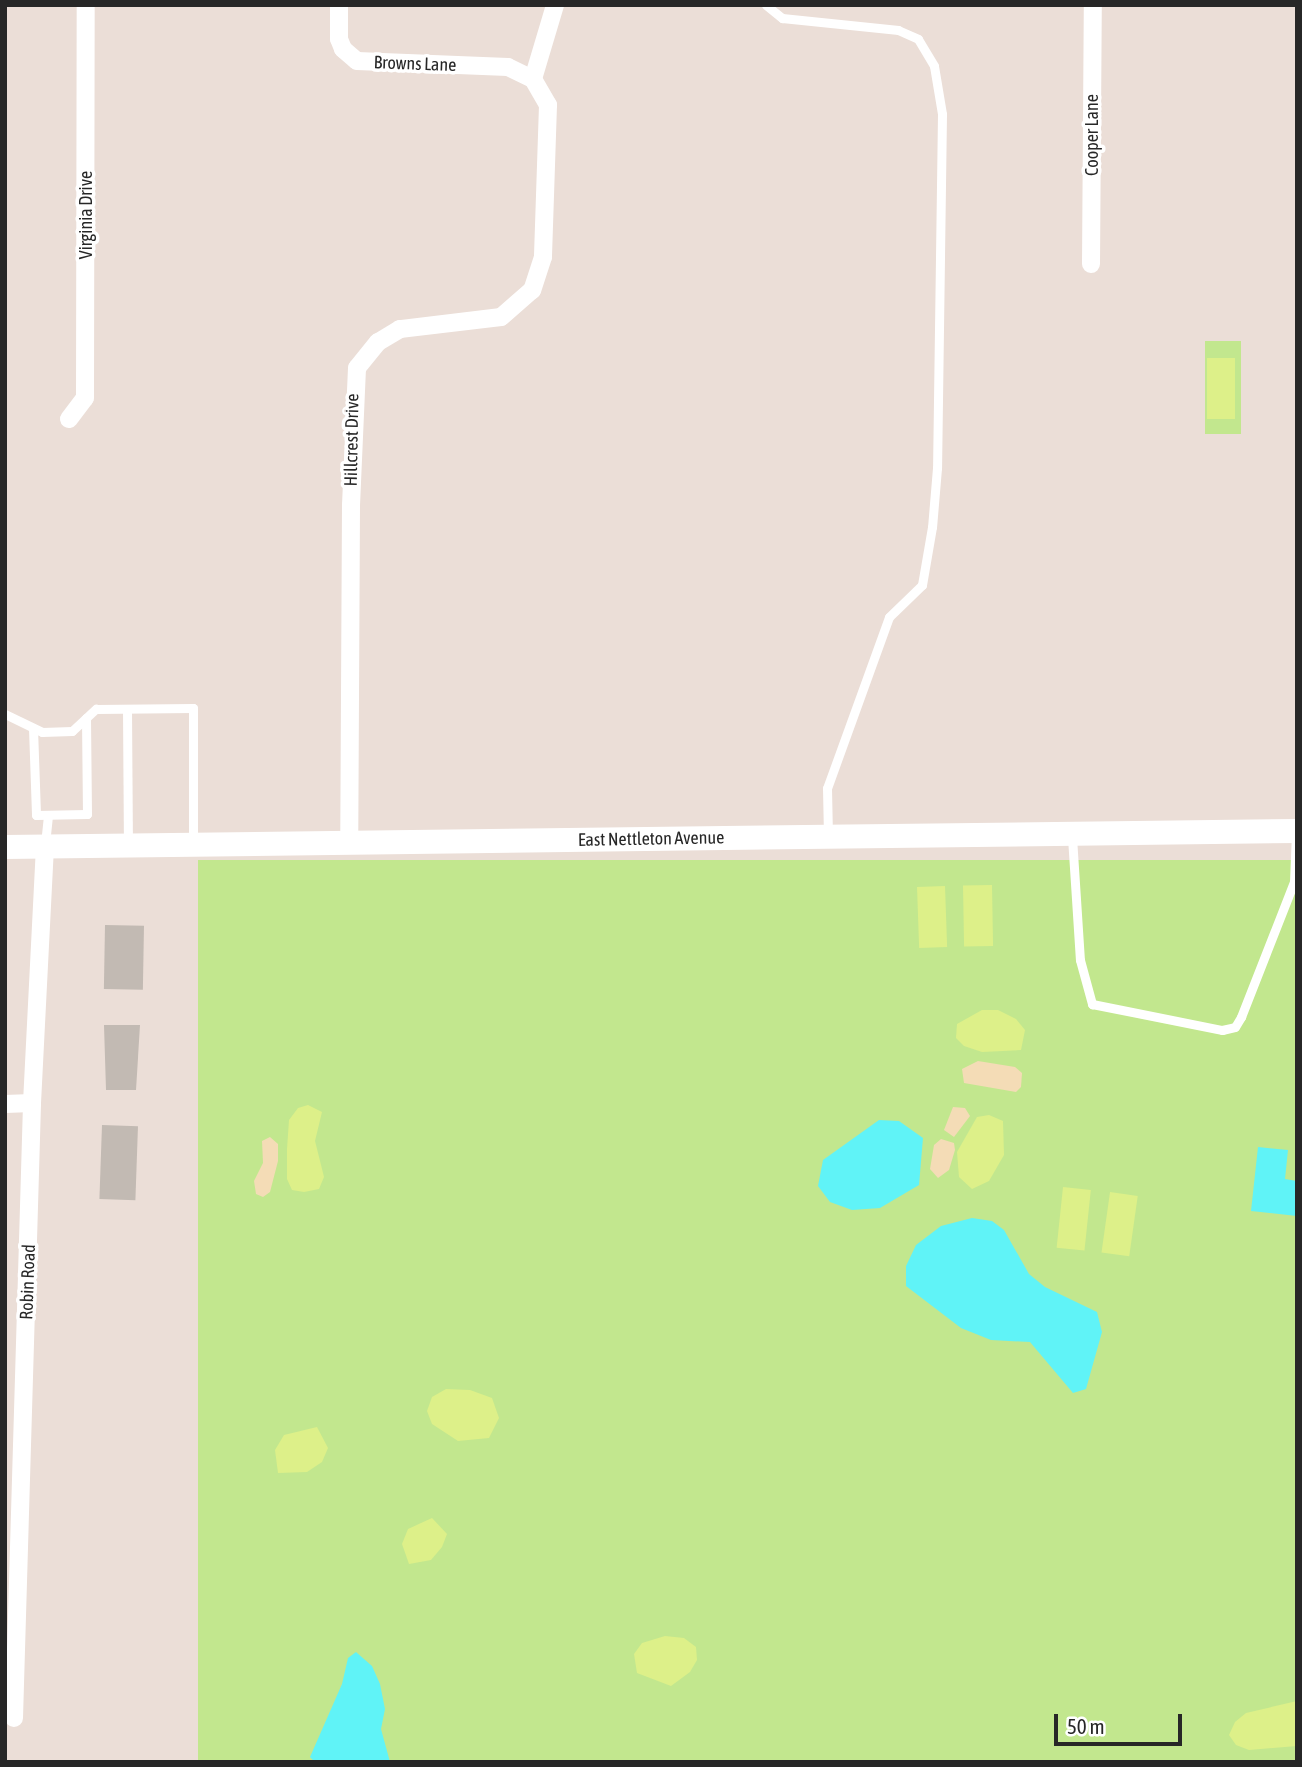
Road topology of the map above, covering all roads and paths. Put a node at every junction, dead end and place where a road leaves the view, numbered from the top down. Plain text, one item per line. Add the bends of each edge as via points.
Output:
1 (86, 5) edge
2 (339, 5) edge
3 (555, 5) edge
4 (765, 5) edge
5 (1093, 5) edge
6 (533, 79) junction
7 (1091, 264) dead end
8 (69, 419) dead end
9 (127, 709) junction
10 (5, 714) edge
11 (86, 718) junction
12 (33, 727) junction
13 (48, 815) junction
14 (1296, 831) edge
15 (1072, 836) junction
16 (828, 837) junction
17 (349, 843) junction
18 (193, 845) junction
19 (45, 846) junction
20 (128, 846) junction
21 (5, 847) edge
22 (1295, 883) edge
23 (32, 1103) junction
24 (5, 1104) edge
25 (14, 1718) dead end

1 - 8 street, Virginia Drive via 85,398
2 - 6 street, Browns Lane via 339,38 343,49 357,61 509,67
3 - 6 street
4 - 16 lane via 782,18 898,30 918,39 934,66 942,114 937,468 932,527 922,585 889,617 827,788
5 - 7 street, Cooper Lane
6 - 17 street, Hillcrest Drive via 548,105 543,257 532,290 513,310 481,323 400,329 371,349 354,381
9 - 11 lane via 96,709
9 - 18 lane via 192,708
9 - 20 lane
10 - 12 lane
11 - 12 lane via 72,731
11 - 13 lane via 87,814
12 - 13 lane via 36,815
13 - 19 lane
14 - 15 main road, East Nettleton Avenue
14 - 22 lane
15 - 16 main road, East Nettleton Avenue
15 - 22 lane via 1080,960 1092,1004 1222,1030 1235,1027
16 - 17 main road, East Nettleton Avenue
17 - 18 main road, East Nettleton Avenue
18 - 20 main road, East Nettleton Avenue
19 - 20 main road, East Nettleton Avenue
19 - 21 main road, East Nettleton Avenue
19 - 23 street, Robin Road
23 - 24 street
23 - 25 street, Robin Road

